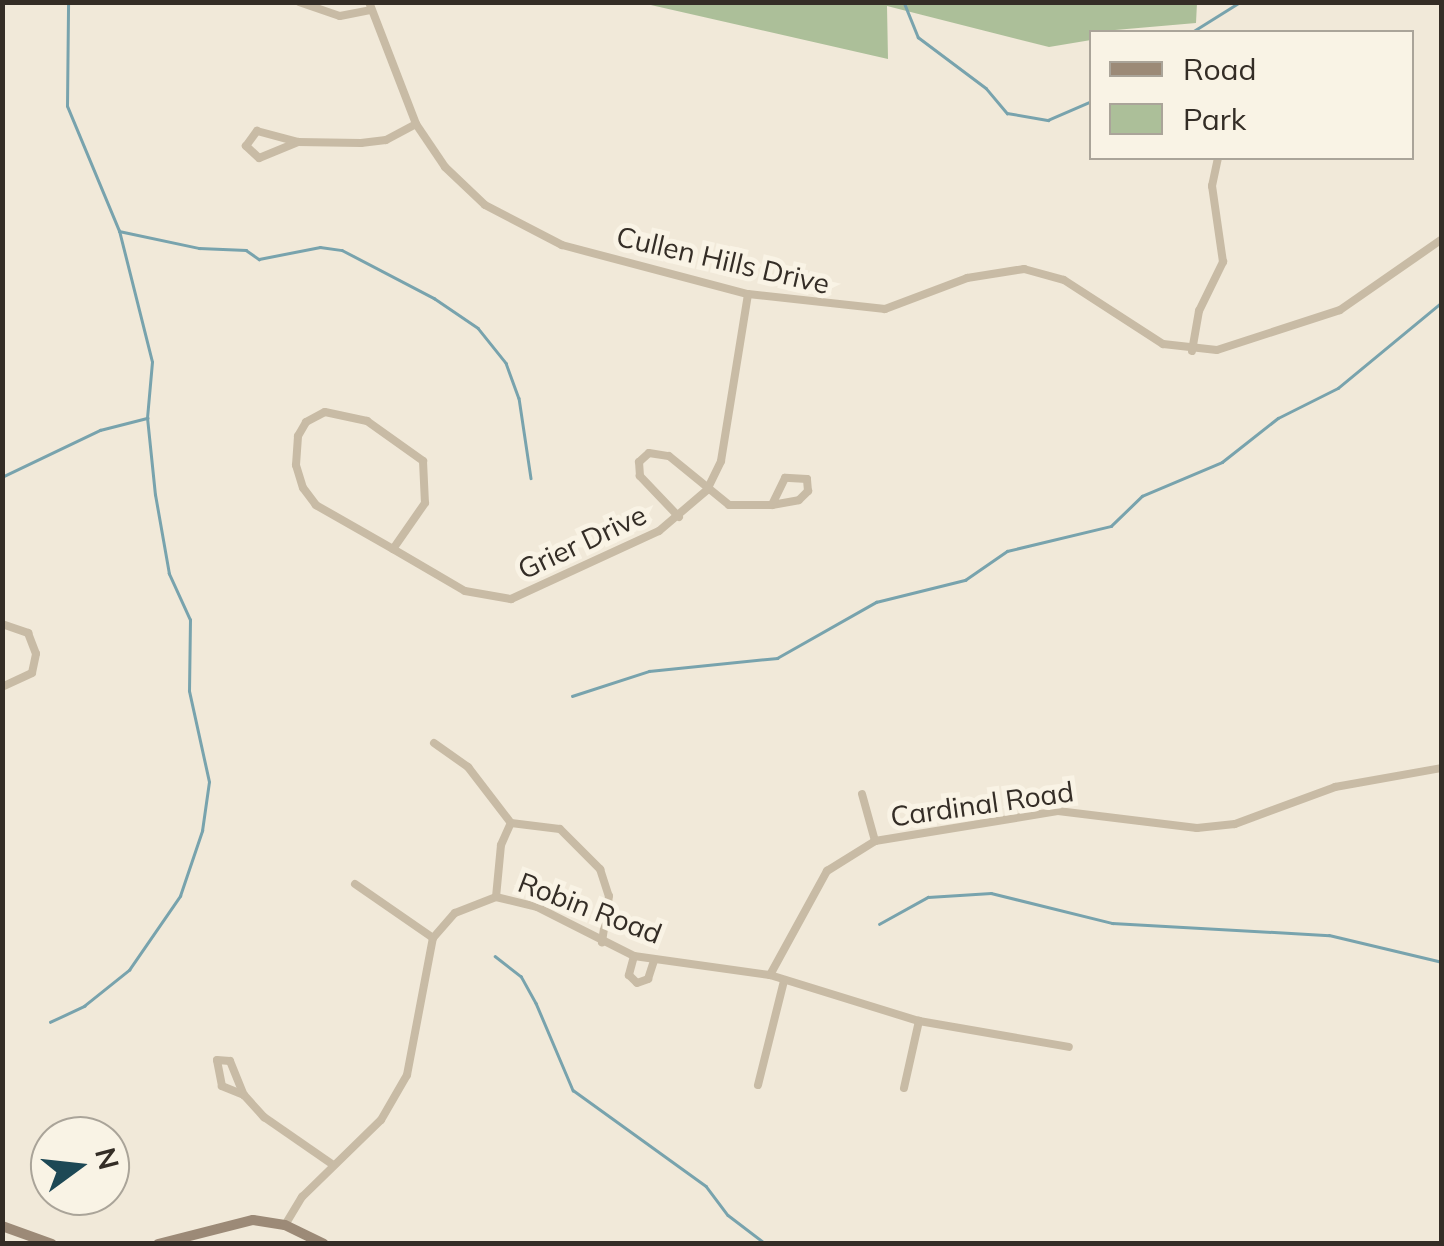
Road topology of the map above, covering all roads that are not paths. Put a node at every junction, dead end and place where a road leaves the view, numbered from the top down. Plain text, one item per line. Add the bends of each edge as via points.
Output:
1 (299, 2) edge
2 (370, 6) edge
3 (416, 124) junction
4 (298, 142) junction
5 (1218, 160) edge
6 (1442, 239) edge
7 (748, 294) junction
8 (1192, 351) junction
9 (706, 490) junction
10 (772, 505) junction
11 (680, 517) junction
12 (394, 549) junction
13 (2, 624) edge
14 (2, 687) edge
15 (434, 743) dead end
16 (1442, 768) edge
17 (862, 794) dead end
18 (511, 824) junction
19 (875, 840) junction
20 (355, 884) dead end
21 (496, 897) junction
22 (433, 938) junction
23 (602, 942) junction
24 (634, 956) junction
25 (654, 961) junction
26 (770, 975) junction
27 (784, 981) junction
28 (919, 1022) junction
29 (1069, 1047) dead end
30 (758, 1084) dead end
31 (904, 1088) dead end
32 (244, 1094) junction
33 (332, 1164) junction
34 (285, 1225) junction
35 (2, 1226) edge
36 (52, 1244) edge
37 (158, 1244) edge
38 (324, 1244) edge

1 - 2 street via 329,14
2 - 3 street, Cullen Hills Drive
3 - 4 street via 373,142
3 - 7 street, Cullen Hills Drive via 471,193 521,228
4 - 4 street via 256,131 246,146 259,158
5 - 8 street via 1212,186 1223,262 1199,311
6 - 8 street, Cullen Hills Drive via 1340,310 1245,344
7 - 8 street, Cullen Hills Drive via 886,310 977,276 1024,269 1064,280 1150,338
7 - 9 street, Grier Drive via 728,435
9 - 10 street via 728,505
9 - 11 street, Grier Drive
9 - 11 street via 669,456 644,456 640,476
10 - 10 street via 805,496 806,480 785,478
11 - 12 street, Grier Drive via 573,576 512,599 465,591
12 - 12 street, Grier Drive via 316,505 303,488 296,445 318,414 367,421 423,461 426,502
13 - 14 street via 28,633 36,654 32,673
15 - 18 street via 468,767
16 - 19 street, Cardinal Road via 1335,787 1235,824 1197,828 1058,810
17 - 19 street
18 - 21 street via 501,845
18 - 23 street via 560,829 594,858 609,896
19 - 26 street, Cardinal Road via 827,871
20 - 22 street
21 - 22 street, Robin Road via 455,913
21 - 23 street, Robin Road via 537,907
22 - 33 street via 407,1075 381,1120
23 - 24 street, Robin Road
24 - 25 street, Robin Road
24 - 25 street via 630,975 637,983 648,980
25 - 26 street, Robin Road
26 - 27 street, Robin Road
27 - 28 street, Robin Road
27 - 30 street
28 - 29 street, Robin Road
28 - 31 street
32 - 32 street via 230,1061 217,1060 222,1086
32 - 33 street via 293,1141
33 - 34 street
34 - 37 main road via 227,1222
34 - 38 main road
35 - 36 main road

